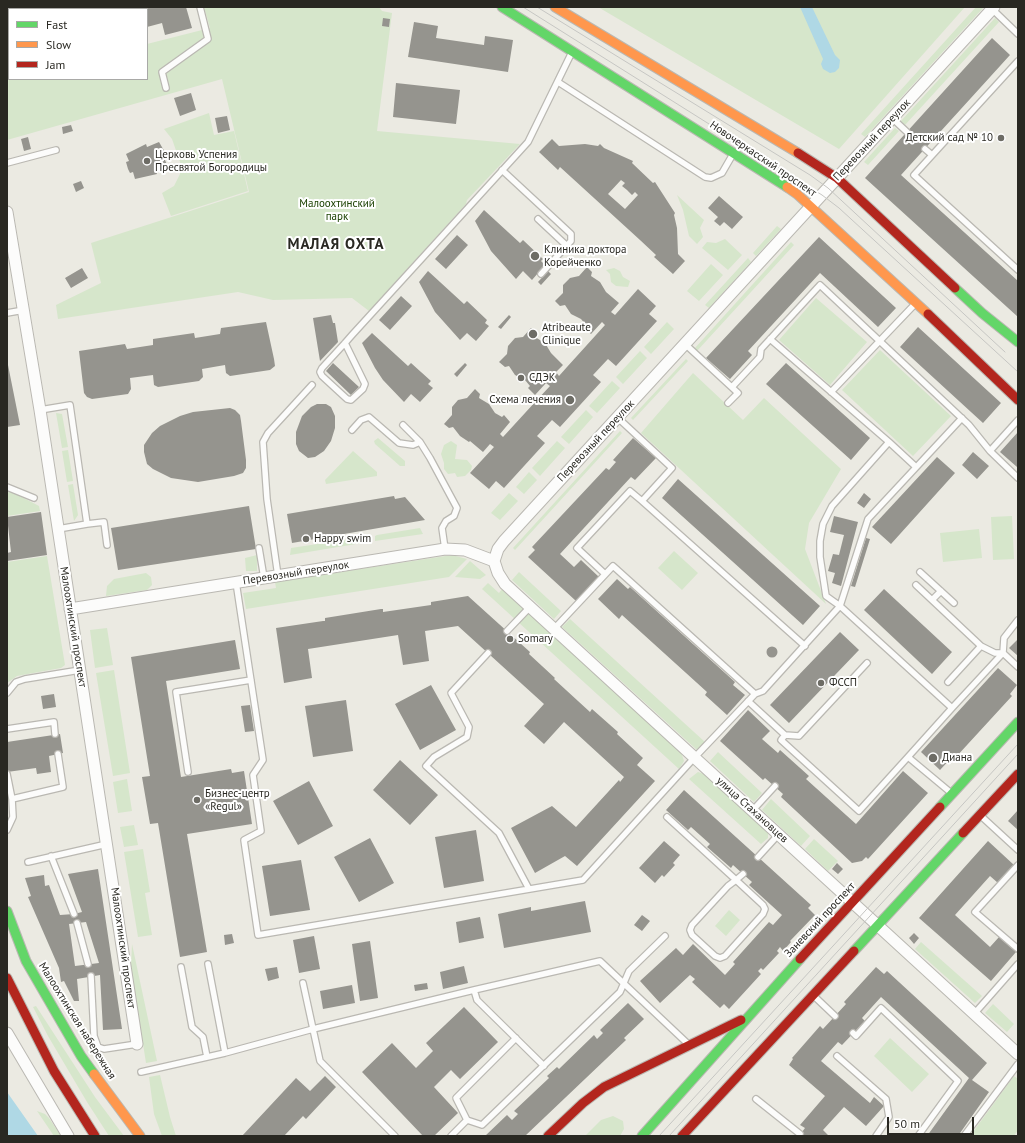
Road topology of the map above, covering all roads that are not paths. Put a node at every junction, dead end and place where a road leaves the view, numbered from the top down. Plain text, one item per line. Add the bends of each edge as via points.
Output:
1 (71, 7) edge
2 (200, 7) edge
3 (502, 7) edge
4 (555, 7) edge
5 (64, 8) edge
6 (993, 8) edge
7 (1018, 34) edge
8 (572, 52) junction
9 (1018, 61) edge
10 (558, 82) junction
11 (166, 88) dead end
12 (892, 118) junction
13 (907, 132) dead end
14 (925, 149) dead end
15 (56, 150) dead end
16 (735, 152) junction
17 (932, 155) junction
18 (7, 163) edge
19 (502, 170) junction
20 (837, 178) junction
21 (812, 206) junction
22 (7, 212) edge
23 (538, 219) dead end
24 (567, 246) junction
25 (1018, 270) edge
26 (541, 274) dead end
27 (916, 303) junction
28 (24, 310) junction
29 (7, 313) edge
30 (770, 339) junction
31 (880, 341) junction
32 (1018, 342) edge
33 (344, 343) junction
34 (685, 344) junction
35 (312, 385) dead end
36 (732, 387) junction
37 (831, 392) junction
38 (1018, 400) edge
39 (728, 403) dead end
40 (40, 410) junction
41 (618, 418) junction
42 (962, 418) junction
43 (1018, 420) edge
44 (403, 425) dead end
45 (352, 430) dead end
46 (420, 442) junction
47 (889, 442) junction
48 (990, 451) junction
49 (916, 467) junction
50 (1018, 478) edge
51 (7, 487) edge
52 (34, 498) dead end
53 (642, 501) junction
54 (87, 524) junction
55 (58, 529) junction
56 (107, 545) dead end
57 (259, 548) dead end
58 (444, 549) junction
59 (494, 561) junction
60 (920, 572) dead end
61 (605, 574) junction
62 (278, 576) junction
63 (264, 578) junction
64 (236, 582) junction
65 (916, 585) dead end
66 (941, 591) junction
67 (932, 600) junction
68 (954, 603) dead end
69 (840, 606) junction
70 (530, 607) junction
71 (70, 608) junction
72 (1018, 620) edge
73 (554, 629) junction
74 (507, 631) dead end
75 (805, 646) junction
76 (981, 646) junction
77 (488, 653) dead end
78 (1002, 653) junction
79 (867, 663) dead end
80 (1018, 667) edge
81 (80, 670) junction
82 (251, 680) junction
83 (948, 682) dead end
84 (7, 693) edge
85 (756, 694) junction
86 (748, 702) junction
87 (952, 708) junction
88 (1018, 722) edge
89 (7, 729) edge
90 (55, 734) dead end
91 (786, 735) junction
92 (58, 754) dead end
93 (695, 757) junction
94 (908, 757) junction
95 (188, 772) dead end
96 (7, 774) edge
97 (1018, 774) edge
98 (775, 786) dead end
99 (952, 795) junction
100 (12, 798) junction
101 (753, 810) junction
102 (980, 815) junction
103 (667, 817) dead end
104 (7, 830) edge
105 (779, 834) junction
106 (107, 844) junction
107 (1018, 850) edge
108 (51, 856) junction
109 (758, 857) dead end
110 (28, 862) dead end
111 (1018, 864) edge
112 (742, 874) dead end
113 (736, 880) junction
114 (529, 889) junction
115 (853, 902) junction
116 (7, 911) edge
117 (74, 914) dead end
118 (77, 923) dead end
119 (878, 926) junction
120 (665, 936) dead end
121 (1018, 949) edge
122 (88, 964) dead end
123 (208, 964) dead end
124 (1018, 964) edge
125 (181, 967) dead end
126 (91, 976) dead end
127 (7, 978) edge
128 (624, 982) junction
129 (303, 984) dead end
130 (474, 990) junction
131 (813, 996) junction
132 (974, 1014) junction
133 (835, 1016) dead end
134 (747, 1017) junction
135 (313, 1029) junction
136 (7, 1033) edge
137 (853, 1033) dead end
138 (516, 1038) junction
139 (137, 1044) joint
140 (689, 1045) junction
141 (225, 1053) junction
142 (1018, 1054) edge
143 (837, 1056) dead end
144 (207, 1057) junction
145 (1018, 1064) edge
146 (544, 1066) junction
147 (141, 1072) dead end
148 (756, 1099) dead end
149 (467, 1120) junction
150 (800, 1134) dead end
151 (68, 1136) edge
152 (95, 1136) edge
153 (140, 1136) edge
154 (396, 1136) edge
155 (451, 1136) edge
156 (548, 1136) edge
157 (642, 1136) edge
158 (682, 1136) edge
159 (876, 1136) edge
160 (918, 1136) edge
161 (964, 1136) edge

1 - 5 main road
2 - 11 lane via 208,39 162,72
3 - 8 main road, Новочеркасский проспект
4 - 20 main road, Новочеркасский проспект
6 - 7 lane
6 - 12 street, Перевозный переулок
8 - 10 lane
8 - 16 main road, Новочеркасский проспект
9 - 17 lane
10 - 16 lane via 705,176 711,178 722,173
10 - 19 lane via 532,137
12 - 13 lane
12 - 20 street, Перевозный переулок
14 - 17 lane
15 - 18 lane
16 - 21 main road, Новочеркасский проспект
17 - 25 lane via 914,175
19 - 24 lane via 571,234 571,241
19 - 33 lane
20 - 21 street, Перевозный переулок
20 - 32 main road, Новочеркасский проспект via 976,307
21 - 27 main road, Новочеркасский проспект
21 - 34 street, Перевозный переулок
22 - 28 street, Малоохтинский проспект
23 - 24 lane
24 - 26 lane
27 - 31 lane
27 - 38 main road, Новочеркасский проспект via 956,338
28 - 29 lane
28 - 40 street, Малоохтинский проспект
30 - 31 lane via 820,285
30 - 36 lane via 761,349 760,357
30 - 37 lane
31 - 37 lane
31 - 42 lane
33 - 33 lane via 365,384 364,389 351,400 320,372
34 - 36 lane
34 - 41 street, Перевозный переулок
35 - 62 lane via 268,433 263,442 267,499
36 - 39 lane via 738,393
37 - 47 lane
40 - 54 lane via 70,405
40 - 55 street, Малоохтинский проспект
41 - 53 lane via 672,468
41 - 59 street, Перевозный переулок via 504,541
42 - 48 lane
42 - 49 lane
43 - 48 lane
44 - 46 lane
45 - 46 lane via 361,420 369,417 399,443 413,445
46 - 58 lane via 457,508 454,516 443,524
47 - 49 lane
47 - 69 lane via 832,506 823,524 820,557 826,596
48 - 50 lane
49 - 69 lane via 868,519
51 - 52 lane
53 - 61 lane via 630,491 577,548
53 - 75 lane
54 - 55 lane
54 - 56 lane via 104,522
55 - 71 street, Малоохтинский проспект
57 - 63 lane
58 - 59 street, Перевозный переулок via 465,550
58 - 62 street, Перевозный переулок
59 - 70 street, улица Стахановцев via 504,584
60 - 66 lane
61 - 73 lane
61 - 85 lane via 613,566
62 - 63 street, Перевозный переулок
63 - 64 street, Перевозный переулок
64 - 71 street, Перевозный переулок
64 - 82 lane
65 - 67 lane
66 - 67 lane
66 - 68 lane
67 - 76 lane
69 - 75 lane
69 - 87 lane
70 - 73 street, улица Стахановцев
70 - 74 lane
71 - 81 street, Малоохтинский проспект
72 - 78 lane via 1004,638
73 - 93 street, улица Стахановцев
75 - 85 lane via 763,690
76 - 78 lane via 995,653
76 - 83 lane
77 - 114 lane via 451,694 469,727 467,737 434,757 426,766 499,833
78 - 80 lane
78 - 87 lane
79 - 91 lane via 799,736
81 - 84 lane via 25,679 16,682
81 - 106 street, Малоохтинский проспект
82 - 95 lane via 176,692
82 - 114 lane via 263,760 253,775 261,831 244,840 258,935
85 - 86 lane
86 - 91 lane
86 - 93 lane
87 - 94 lane
88 - 99 main road, Заневский проспект
89 - 90 lane via 54,722
91 - 94 lane via 781,740 859,811
92 - 100 lane via 63,787
93 - 101 street, улица Стахановцев
93 - 114 lane via 583,880
94 - 99 lane
96 - 100 lane
97 - 102 main road
98 - 101 lane
99 - 115 main road, Заневский проспект
100 - 104 lane via 13,816
101 - 105 street, улица Стахановцев
102 - 107 lane
102 - 119 main road
103 - 113 lane
105 - 109 lane
105 - 115 street, улица Стахановцев
106 - 108 lane
106 - 139 street, Малоохтинский проспект
108 - 110 lane
108 - 117 lane
111 - 121 lane via 975,912
112 - 113 lane
113 - 113 lane via 690,930 692,935 720,958 725,956 765,909
115 - 119 street, улица Стахановцев
115 - 134 main road, Заневский проспект
116 - 153 main road, Малоохтинская набережная via 26,962 46,998 82,1056
118 - 122 lane
119 - 131 main road
119 - 132 street, улица Стахановцев
120 - 128 lane via 629,971
123 - 141 lane
124 - 132 lane
125 - 144 lane via 192,1027 203,1037
126 - 139 lane via 94,1036 98,1047 104,1049
127 - 152 main road via 54,1071
128 - 130 lane via 600,961
128 - 140 lane
128 - 146 lane via 620,992
129 - 135 lane
130 - 135 lane
130 - 138 lane via 477,1000
131 - 133 lane
131 - 158 main road
132 - 142 street, улица Стахановцев
134 - 140 main road
134 - 157 main road, Заневский проспект
135 - 141 lane
135 - 154 lane via 320,1061
136 - 151 street
137 - 160 lane via 856,1036 881,1008 958,1081
138 - 146 lane
138 - 149 lane via 456,1098
140 - 156 main road via 604,1086
141 - 144 lane
143 - 159 lane via 886,1099 889,1117
144 - 147 lane
145 - 161 lane
146 - 149 lane via 482,1125
148 - 150 lane
149 - 155 lane

